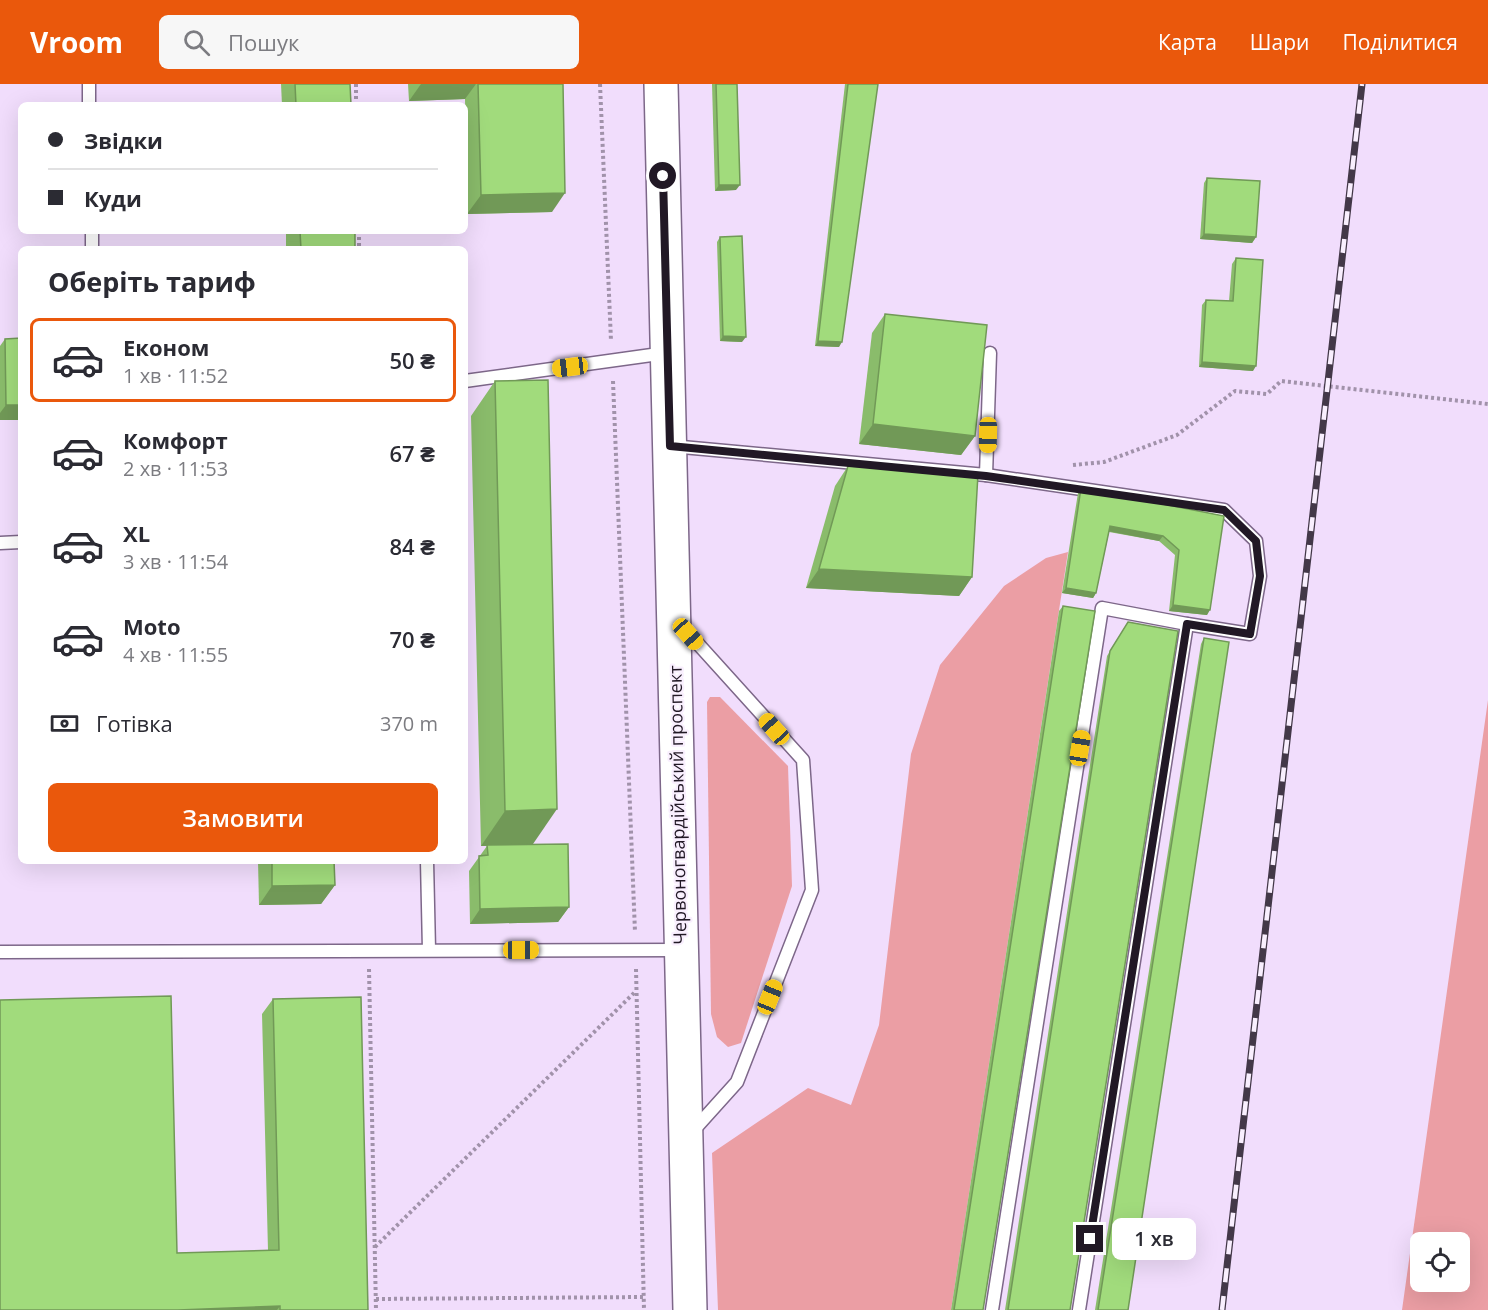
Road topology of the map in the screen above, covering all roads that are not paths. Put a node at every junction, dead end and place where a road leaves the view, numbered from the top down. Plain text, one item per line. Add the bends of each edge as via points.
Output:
1 (89, 84) edge
2 (661, 84) edge
3 (89, 102) edge
4 (668, 353) junction
5 (990, 353) dead end
6 (468, 381) edge
7 (670, 446) junction
8 (986, 476) junction
9 (18, 542) edge
10 (0, 543) edge
11 (674, 618) junction
12 (1187, 624) junction
13 (427, 864) edge
14 (429, 950) junction
15 (682, 950) junction
16 (0, 952) edge
17 (686, 1138) junction
18 (690, 1310) edge
19 (992, 1310) edge
20 (1079, 1310) edge

1 - 3 lane
2 - 4 main road, Червоногвардійський проспект
4 - 6 lane
4 - 7 main road, Червоногвардійський проспект
5 - 8 lane
7 - 8 lane
7 - 11 main road, Червоногвардійський проспект
8 - 12 lane via 1224,510 1256,541 1260,576 1250,634
9 - 10 lane
11 - 15 main road, Червоногвардійський проспект
11 - 17 lane via 803,760 812,890 737,1082
12 - 19 lane via 1102,608
12 - 20 lane
13 - 14 lane
14 - 15 lane
14 - 16 lane
15 - 17 main road, Червоногвардійський проспект
17 - 18 main road, Червоногвардійський проспект

